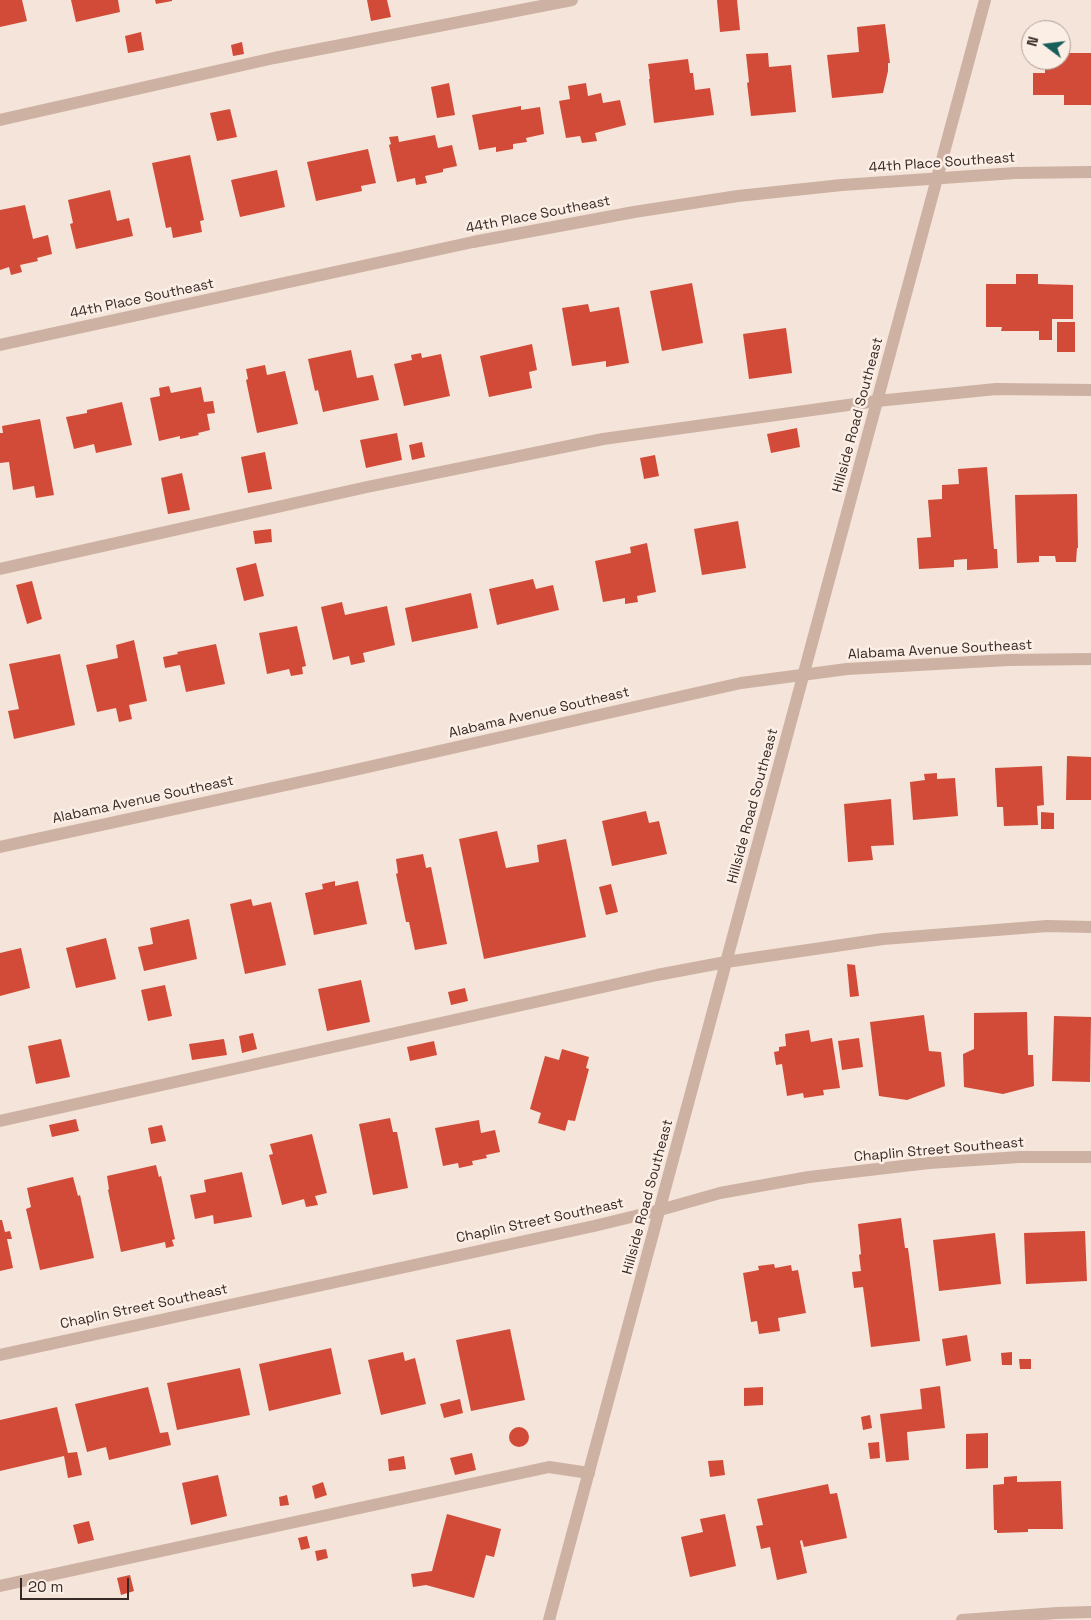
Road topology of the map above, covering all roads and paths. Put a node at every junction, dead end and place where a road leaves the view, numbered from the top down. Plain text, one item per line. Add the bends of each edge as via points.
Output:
1 (572, 0) edge
2 (985, 0) edge
3 (0, 120) edge
4 (1091, 172) edge
5 (938, 178) junction
6 (0, 345) edge
7 (1091, 390) edge
8 (877, 401) junction
9 (0, 569) edge
10 (1091, 659) edge
11 (804, 676) junction
12 (0, 846) edge
13 (1091, 927) edge
14 (726, 962) junction
15 (0, 1121) edge
16 (1091, 1157) edge
17 (660, 1210) junction
18 (0, 1354) edge
19 (589, 1473) junction
20 (0, 1586) edge
21 (1091, 1612) edge
22 (549, 1620) edge
23 (962, 1620) edge

1 - 3 street via 274,58
2 - 5 street, Hillside Road Southeast
4 - 5 street, 44th Place Southeast
5 - 6 street, 44th Place Southeast via 738,196 625,213 463,244
5 - 8 street, Hillside Road Southeast
7 - 8 street via 996,389
8 - 9 street via 604,439 367,487
8 - 11 street, Hillside Road Southeast
10 - 11 street, Alabama Avenue Southeast via 948,663 847,669
11 - 12 street, Alabama Avenue Southeast via 741,683
11 - 14 street, Hillside Road Southeast
13 - 14 street via 1047,926 883,939
14 - 15 street
14 - 17 street, Hillside Road Southeast
16 - 17 street, Chaplin Street Southeast via 989,1159 869,1169 742,1188
17 - 18 street, Chaplin Street Southeast
17 - 19 street, Hillside Road Southeast
19 - 20 street via 549,1467
19 - 22 street, Hillside Road Southeast
21 - 23 street

